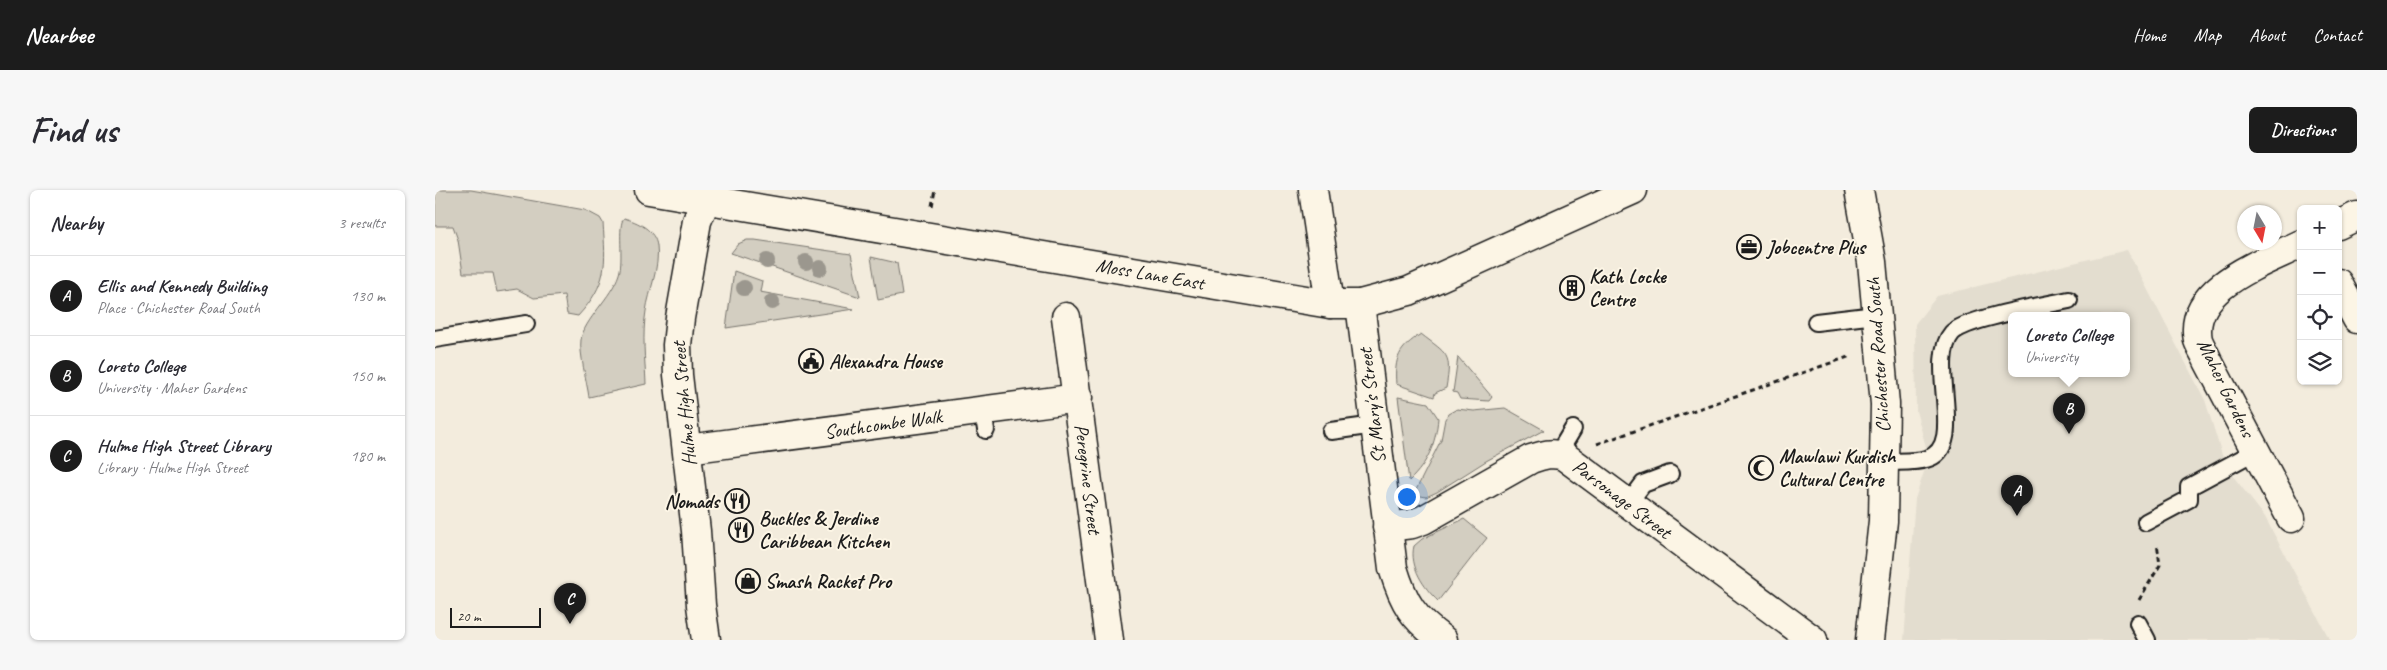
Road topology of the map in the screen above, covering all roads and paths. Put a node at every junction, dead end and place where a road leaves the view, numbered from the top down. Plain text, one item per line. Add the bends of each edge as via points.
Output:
1 (649, 190) edge
2 (935, 190) edge
3 (1313, 190) edge
4 (1859, 190) edge
5 (1618, 193) edge
6 (708, 195) edge
7 (932, 206) dead end
8 (2357, 216) edge
9 (2342, 223) edge
10 (2297, 246) edge
11 (2342, 291) edge
12 (2069, 300) dead end
13 (1330, 304) junction
14 (1360, 304) junction
15 (2016, 312) edge
16 (2008, 314) edge
17 (1876, 315) junction
18 (1066, 317) dead end
19 (2357, 319) edge
20 (1816, 322) dead end
21 (526, 324) dead end
22 (435, 339) edge
23 (1880, 345) junction
24 (1078, 398) junction
25 (1375, 425) junction
26 (1573, 428) dead end
27 (1331, 431) dead end
28 (687, 449) junction
29 (2256, 451) junction
30 (1561, 455) junction
31 (1884, 462) junction
32 (1670, 474) dead end
33 (1629, 504) junction
34 (2291, 518) dead end
35 (2146, 522) joint
36 (1387, 527) junction
37 (2138, 623) joint
38 (705, 640) edge
39 (1109, 640) edge
40 (1443, 640) edge
41 (1813, 640) edge
42 (1869, 640) edge
43 (2147, 640) edge

1 - 6 street, Moss Lane East
2 - 7 path
3 - 13 street
4 - 17 street, Chichester Road South via 1872,262
5 - 14 street, Moss Lane East via 1440,279 1392,297
6 - 13 street, Moss Lane East
6 - 28 street, Hulme High Street via 697,221 677,338
8 - 9 street
10 - 29 street, Maher Gardens via 2225,283 2208,299 2198,324 2201,347
11 - 19 street
12 - 15 lane
13 - 14 street, Moss Lane East
14 - 25 street, St Mary's Street
16 - 31 lane via 1976,321 1953,332 1946,342 1943,356 1947,432 1937,455 1926,460
17 - 20 lane
17 - 23 street, Chichester Road South
18 - 24 street, Peregrine Street
21 - 22 lane
23 - 30 path
23 - 31 street, Chichester Road South via 1885,404
24 - 28 street, Southcombe Walk via 984,420
24 - 39 street, Peregrine Street
25 - 27 lane
25 - 36 street, St Mary's Street
26 - 30 lane
28 - 38 street, Hulme High Street
29 - 34 street, Maher Gardens
29 - 35 lane via 2189,487 2189,499
30 - 33 street, Parsonage Street
30 - 36 street, Parsonage Street via 1549,454 1531,459 1423,520
31 - 42 street, Chichester Road South via 1883,521
32 - 33 lane via 1643,484
33 - 41 street, Parsonage Street
35 - 37 path via 2157,542 2160,565 2137,603
36 - 40 street, St Mary's Street via 1393,568 1404,601 1419,622
37 - 43 lane

